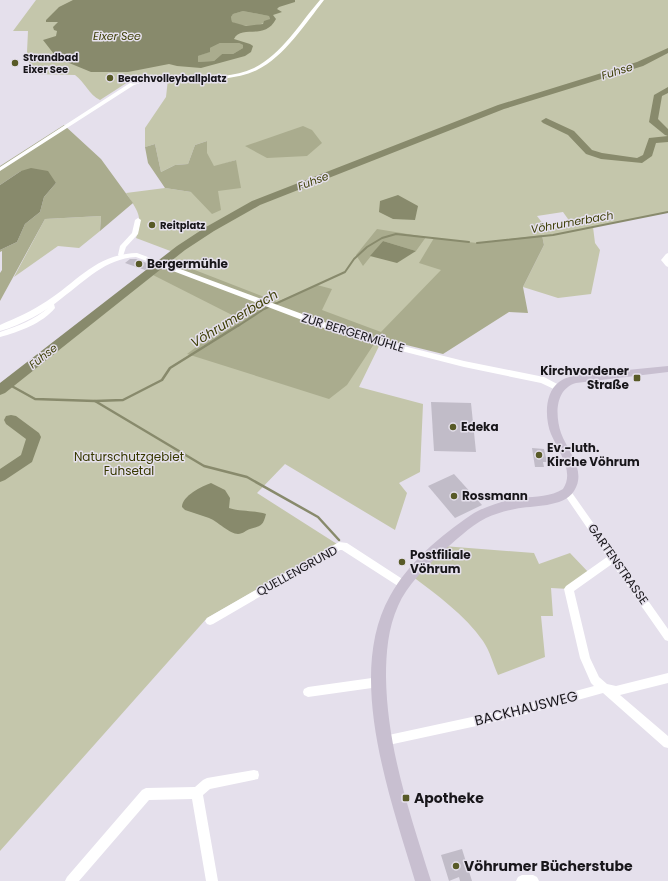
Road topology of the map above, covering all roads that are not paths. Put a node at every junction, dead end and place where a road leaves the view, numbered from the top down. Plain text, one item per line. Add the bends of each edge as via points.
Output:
1 (322, 0) edge
2 (0, 169) edge
3 (138, 220) dead end
4 (121, 255) junction
5 (668, 255) edge
6 (668, 264) edge
7 (51, 302) junction
8 (0, 328) edge
9 (0, 335) edge
10 (668, 369) edge
11 (558, 388) junction
12 (567, 492) junction
13 (614, 557) junction
14 (404, 585) junction
15 (210, 621) dead end
16 (668, 637) edge
17 (668, 678) edge
18 (379, 682) junction
19 (604, 688) junction
20 (308, 692) dead end
21 (384, 741) junction
22 (668, 743) edge
23 (254, 775) dead end
24 (197, 792) junction
25 (71, 881) edge
26 (212, 881) edge
27 (423, 881) edge
28 (522, 881) edge
29 (533, 881) edge

1 - 2 street via 275,54 260,67 222,78 145,81 132,84
3 - 4 street via 135,234 123,246
4 - 7 street via 103,262
4 - 11 street, ZUR BERGERMÜHLE via 137,255 154,260 259,302 388,346 544,380
5 - 6 street via 664,260
7 - 8 street via 30,315
7 - 9 street via 52,308 45,313
10 - 11 main road via 576,379 567,381
11 - 12 main road via 553,404 553,419 572,474
12 - 13 street, GARTENSTRASSE
12 - 14 main road via 557,497 516,504 481,516 431,556
13 - 16 street, GARTENSTRASSE
13 - 19 street via 569,588 585,658 595,680
14 - 15 street, QUELLENGRUND via 344,546 339,546
14 - 18 main road via 387,617 380,656
17 - 19 street, BACKHAUSWEG via 616,691
18 - 20 street
18 - 21 main road
19 - 21 street, BACKHAUSWEG via 513,713
19 - 22 street
21 - 27 main road
23 - 24 street via 207,784
24 - 25 street via 146,794
24 - 26 street
28 - 29 street

